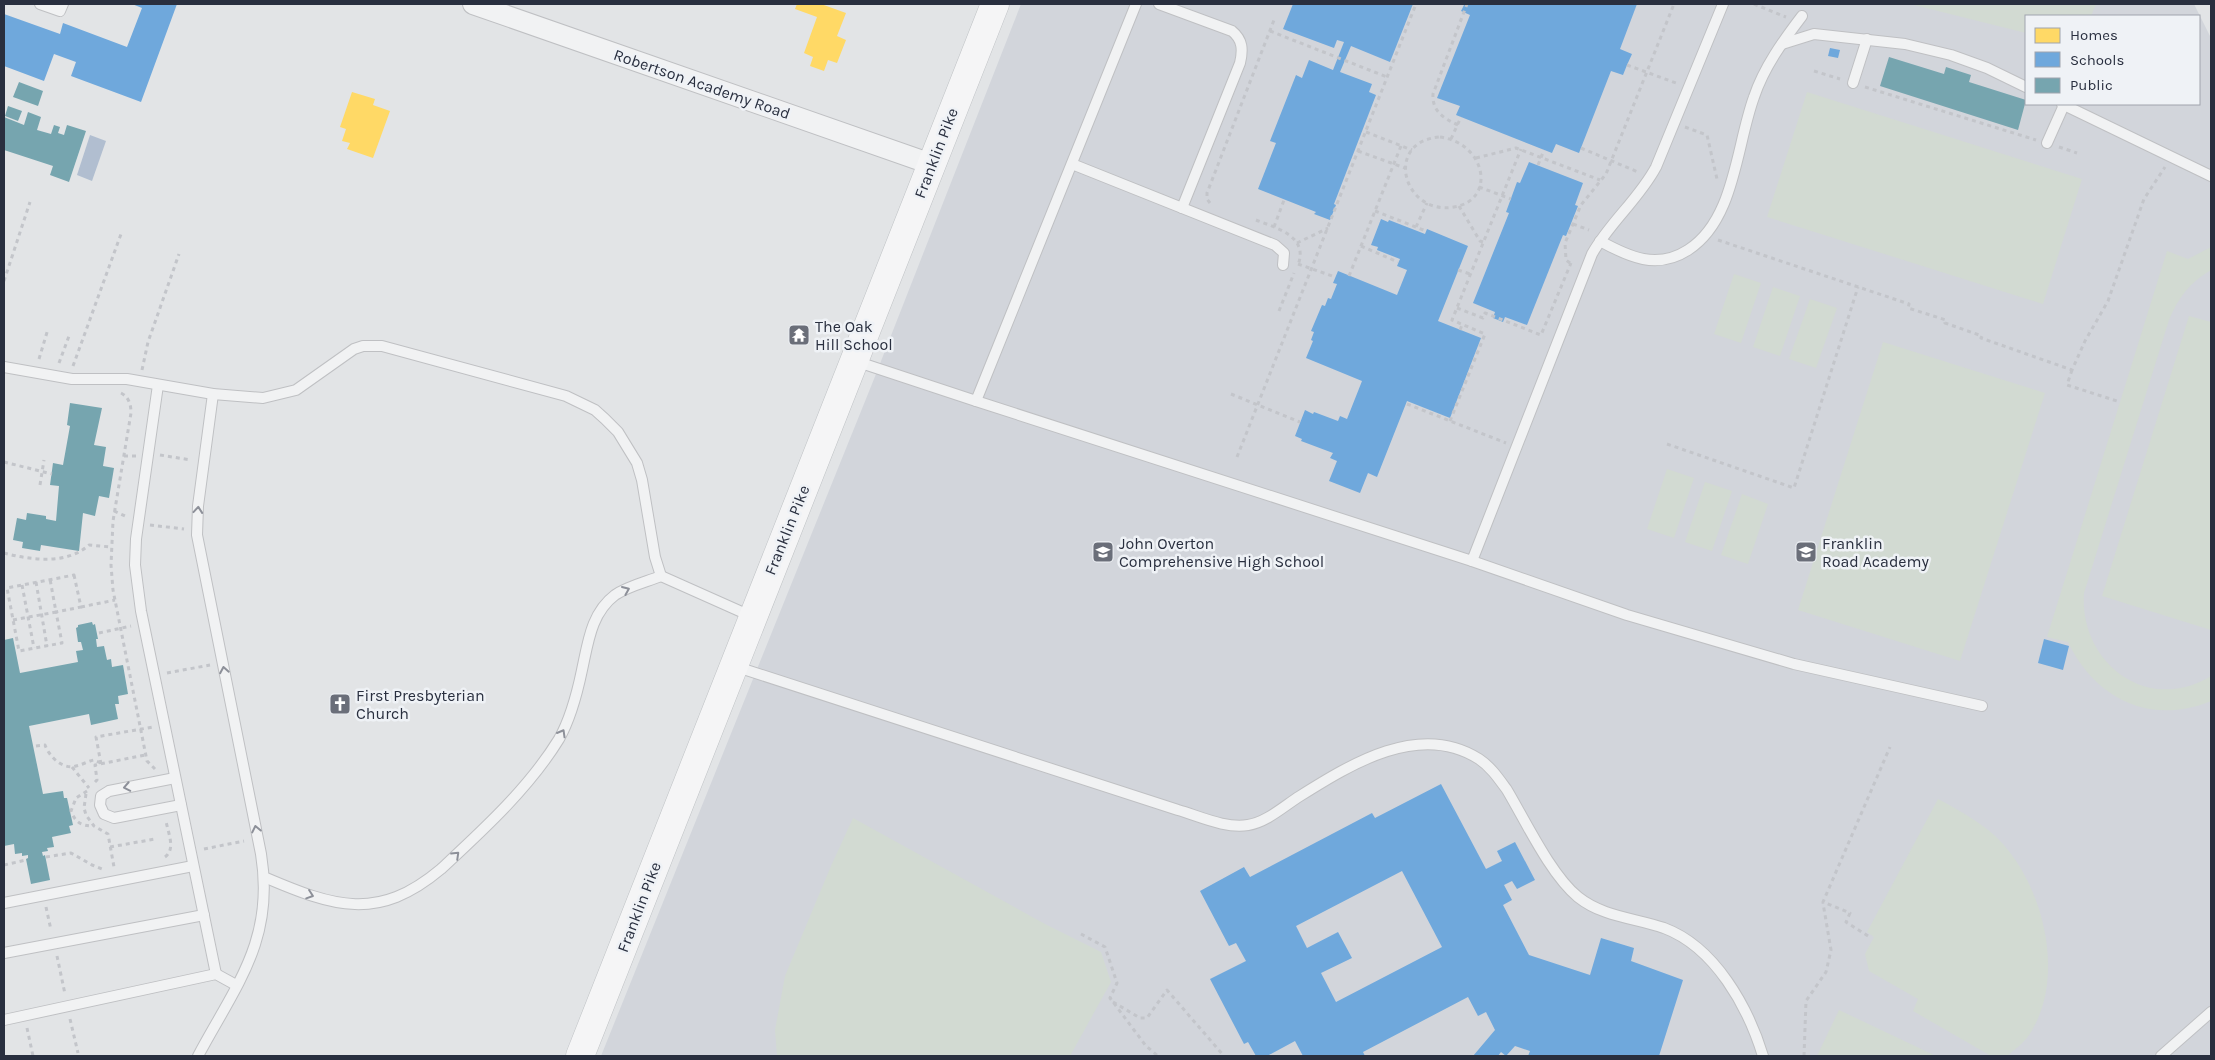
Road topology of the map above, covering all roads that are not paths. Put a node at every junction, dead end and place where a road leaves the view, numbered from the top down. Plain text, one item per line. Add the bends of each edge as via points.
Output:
1 (40, 4) edge
2 (62, 4) edge
3 (473, 4) edge
4 (995, 4) edge
5 (1136, 4) edge
6 (1159, 4) edge
7 (1723, 4) edge
8 (1800, 19) road end
9 (1867, 39) junction
10 (1782, 44) junction
11 (1853, 83) road end
12 (2025, 87) edge
13 (2063, 105) edge
14 (2065, 105) edge
15 (2047, 143) road end
16 (931, 164) junction
17 (1072, 164) junction
18 (2211, 176) edge
19 (1182, 208) junction
20 (1600, 240) junction
21 (1284, 265) dead end
22 (854, 360) junction
23 (4, 367) edge
24 (158, 385) junction
25 (213, 394) junction
26 (976, 401) junction
27 (1472, 561) junction
28 (660, 576) junction
29 (753, 617) junction
30 (733, 666) junction
31 (1982, 706) dead end
32 (175, 778) junction
33 (181, 805) junction
34 (194, 866) junction
35 (264, 877) junction
36 (4, 903) edge
37 (204, 915) junction
38 (4, 953) edge
39 (216, 974) junction
40 (236, 985) junction
41 (2211, 1012) edge
42 (4, 1020) edge
43 (198, 1056) edge
44 (580, 1056) edge
45 (1763, 1056) edge
46 (2160, 1056) edge

1 - 2 lane via 60,11
3 - 16 street, Robertson Academy Road
4 - 16 main road, Franklin Pike
5 - 17 lane
6 - 19 lane via 1232,31 1239,39 1242,51
7 - 20 lane via 1650,178
8 - 10 lane
9 - 10 lane via 1814,34
9 - 11 lane
9 - 12 lane via 1951,55
10 - 20 lane via 1758,86 1728,190 1719,215 1706,235 1683,253 1657,261 1627,255
13 - 15 lane
14 - 18 lane
16 - 22 main road, Franklin Pike
17 - 19 lane
17 - 26 lane
19 - 21 lane via 1275,245 1284,253
20 - 27 lane via 1584,273
22 - 26 lane
22 - 29 main road, Franklin Pike
23 - 24 lane via 72,379 115,378
24 - 25 lane
24 - 32 lane via 138,521 135,566
25 - 28 lane via 263,398 286,394 305,385 354,349 370,345 391,347 566,396 595,410 628,445 642,480
35 -> 25 lane via 197,531
26 - 27 lane
27 - 31 lane via 1627,614 1794,664
28 - 29 lane
35 -> 28 lane via 328,901 358,905 400,897 428,880 506,805 554,746 571,714 592,626 602,608 616,594
29 - 30 main road, Franklin Pike
30 - 44 main road, Franklin Pike
30 - 45 lane via 1150,802 1239,826 1262,821 1351,766 1390,750 1426,744 1459,750 1479,759 1497,776 1560,879 1580,899 1612,915 1663,928 1694,945 1732,986 1756,1032
32 - 33 lane
32 -> 33 lane via 109,790 101,796 100,805 104,814 114,818
33 - 34 lane
34 - 36 lane
34 - 37 lane
35 - 40 lane via 265,900 260,934
37 - 38 lane
37 - 39 lane
39 - 40 lane
39 - 42 lane
40 - 43 lane
41 - 46 lane

